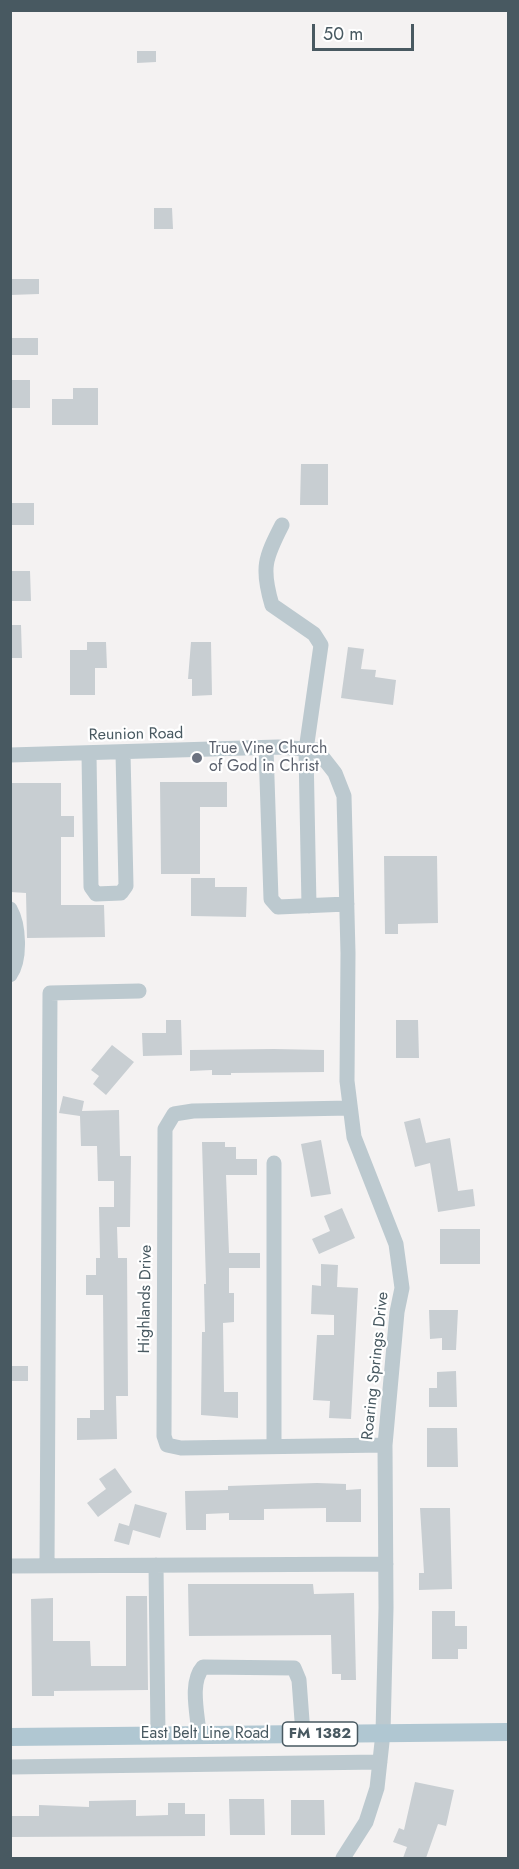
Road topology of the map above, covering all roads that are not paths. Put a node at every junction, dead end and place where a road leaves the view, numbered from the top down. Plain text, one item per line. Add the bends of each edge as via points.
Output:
1 (282, 525) dead end
2 (266, 748) junction
3 (306, 750) junction
4 (123, 753) junction
5 (89, 754) junction
6 (10, 755) edge
7 (347, 904) junction
8 (309, 906) junction
9 (10, 909) edge
10 (10, 975) edge
11 (139, 991) dead end
12 (350, 1108) junction
13 (274, 1163) dead end
14 (385, 1445) junction
15 (274, 1446) junction
16 (386, 1564) junction
17 (156, 1565) junction
18 (10, 1566) edge
19 (47, 1566) junction
20 (508, 1732) edge
21 (383, 1733) junction
22 (303, 1734) junction
23 (158, 1735) junction
24 (199, 1735) junction
25 (10, 1737) edge
26 (380, 1762) junction
27 (10, 1767) edge
28 (342, 1858) edge

1 - 3 street via 266,556 264,569 272,605 314,634 321,645
2 - 3 street, Reunion Road
2 - 4 street, Reunion Road
2 - 8 street via 272,899 278,907
3 - 7 street, Roaring Springs Drive via 316,750 335,773 344,796
3 - 8 street
4 - 5 street, Reunion Road
4 - 5 street via 126,886 121,893 96,894 91,887
5 - 6 street, Reunion Road
7 - 8 street
7 - 12 street, Roaring Springs Drive
9 - 10 street via 16,923 16,959
11 - 19 street via 50,993
12 - 14 street, Roaring Springs Drive via 354,1137 396,1244 402,1288
12 - 15 street, Highlands Drive via 192,1111 174,1114 165,1129 167,1445
13 - 15 street
14 - 15 street, Highlands Drive
14 - 16 street, Roaring Springs Drive
16 - 17 street
16 - 21 street, Roaring Springs Drive
17 - 19 street
17 - 23 street
18 - 19 street
20 - 21 main road, East Belt Line Road / FM 1382
21 - 22 main road, East Belt Line Road / FM 1382
21 - 26 street, Roaring Springs Drive
22 - 24 main road, East Belt Line Road / FM 1382
22 - 24 street via 299,1680 294,1668 203,1667 196,1692
23 - 24 main road, East Belt Line Road / FM 1382
23 - 25 main road, East Belt Line Road / FM 1382
26 - 27 street
26 - 28 street, Roaring Springs Drive via 366,1822

